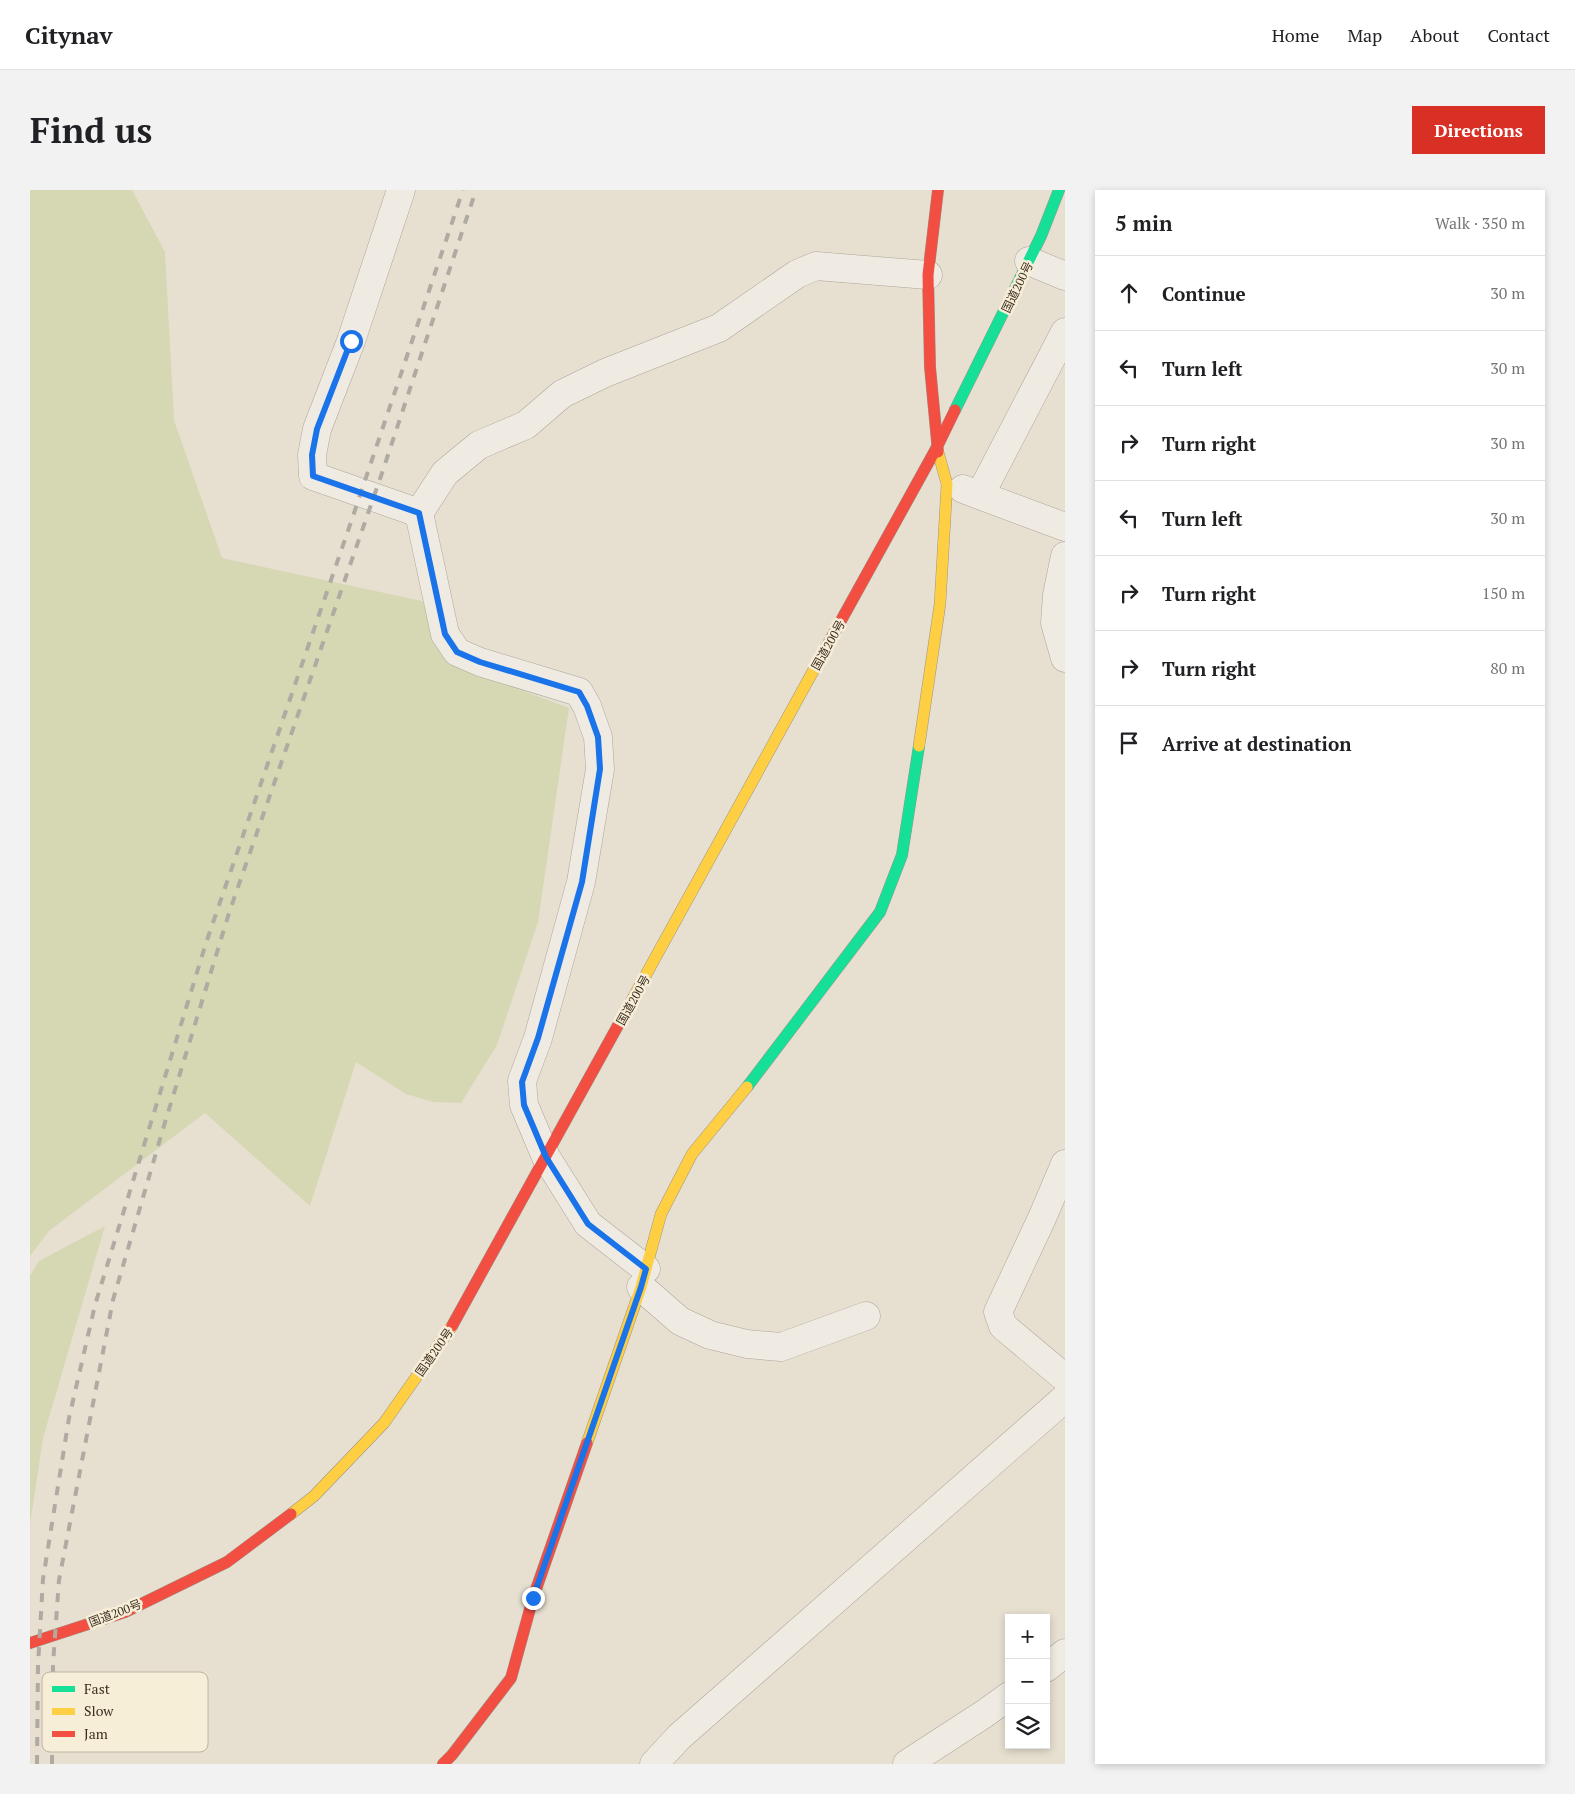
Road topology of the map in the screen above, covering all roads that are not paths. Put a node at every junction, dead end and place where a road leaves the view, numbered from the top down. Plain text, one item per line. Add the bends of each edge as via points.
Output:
1 (401, 190) edge
2 (938, 190) edge
3 (1059, 190) edge
4 (1029, 261) junction
5 (928, 275) junction
6 (1065, 276) edge
7 (1065, 332) edge
8 (937, 447) junction
9 (947, 484) junction
10 (980, 495) junction
11 (419, 513) junction
12 (1065, 527) edge
13 (1065, 556) edge
14 (1065, 658) edge
15 (546, 1157) junction
16 (1065, 1164) edge
17 (643, 1278) junction
18 (866, 1316) dead end
19 (1065, 1378) edge
20 (1065, 1398) edge
21 (30, 1643) edge
22 (1065, 1653) edge
23 (1050, 1665) edge
24 (1005, 1699) edge
25 (443, 1764) edge
26 (654, 1764) edge
27 (907, 1764) edge

1 - 11 street via 351,341 317,429 312,455 313,476
2 - 5 main road
3 - 4 main road, 国道200号
4 - 6 street
4 - 8 main road, 国道200号
5 - 8 main road via 930,367
5 - 11 street via 816,266 797,274 719,328 605,372 562,394 526,425 479,445 445,473
7 - 10 street
8 - 9 main road
8 - 15 main road, 国道200号
9 - 10 street
9 - 17 main road via 940,604 902,855 880,912 756,1077 692,1154 661,1214
10 - 12 street
11 - 15 street via 445,634 457,652 579,692 598,737 600,769 582,882 538,1038 522,1082 524,1105
13 - 14 street via 1055,623
15 - 17 street via 588,1224
15 - 21 main road, 国道200号 via 448,1332 384,1423 314,1496 227,1562 125,1612
16 - 19 street via 998,1312 1003,1326
17 - 18 street via 680,1320 710,1335 747,1344 781,1348
17 - 25 main road via 533,1598 511,1678
20 - 26 street via 686,1731
22 - 23 street
24 - 27 street

